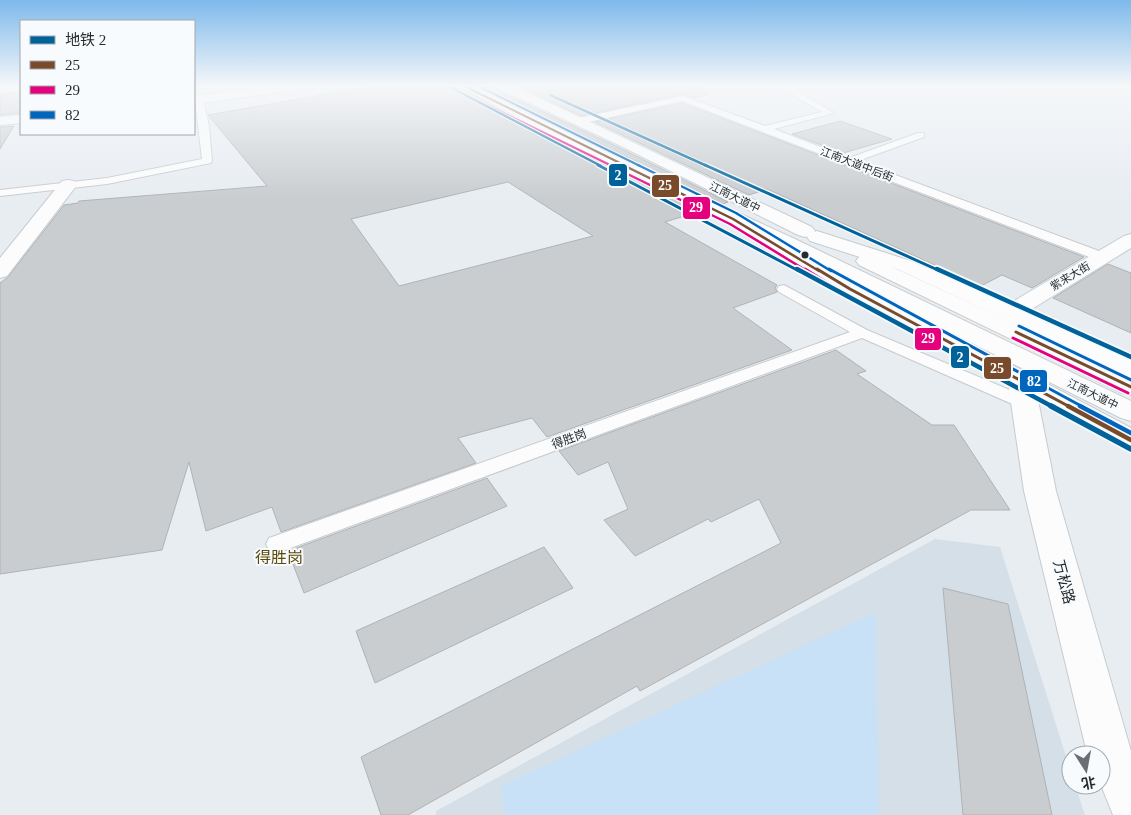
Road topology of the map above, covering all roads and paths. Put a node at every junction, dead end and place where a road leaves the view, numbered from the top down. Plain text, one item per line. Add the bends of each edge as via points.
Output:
1 (203, 123) edge
2 (539, 123) edge
3 (583, 123) edge
4 (748, 123) edge
5 (790, 123) edge
6 (764, 129) junction
7 (921, 135) dead end
8 (849, 161) junction
9 (68, 186) junction
10 (0, 193) edge
11 (817, 237) junction
12 (1131, 240) edge
13 (1102, 257) junction
14 (0, 272) edge
15 (784, 289) dead end
16 (1008, 313) junction
17 (862, 333) junction
18 (1127, 375) edge
19 (1029, 384) junction
20 (1131, 412) edge
21 (1131, 440) edge
22 (277, 544) dead end
23 (1131, 802) edge

1 - 9 lane via 208,162
2 - 19 street, 江南大道中 via 733,219 850,289
3 - 11 street, 江南大道中
4 - 6 lane, 江南大道中后街
5 - 6 lane
6 - 8 lane, 江南大道中后街
7 - 8 lane
8 - 13 lane, 江南大道中后街
9 - 10 lane
9 - 14 street
11 - 16 street via 904,265
11 - 18 street, 江南大道中
12 - 13 street, 紫来大街
13 - 16 street, 紫来大街
15 - 17 lane
16 - 18 street
17 - 19 lane
17 - 22 lane, 得胜岗
19 - 20 street, 江南大道中
19 - 21 street
19 - 23 street, 万松路 via 1040,491 1109,753

